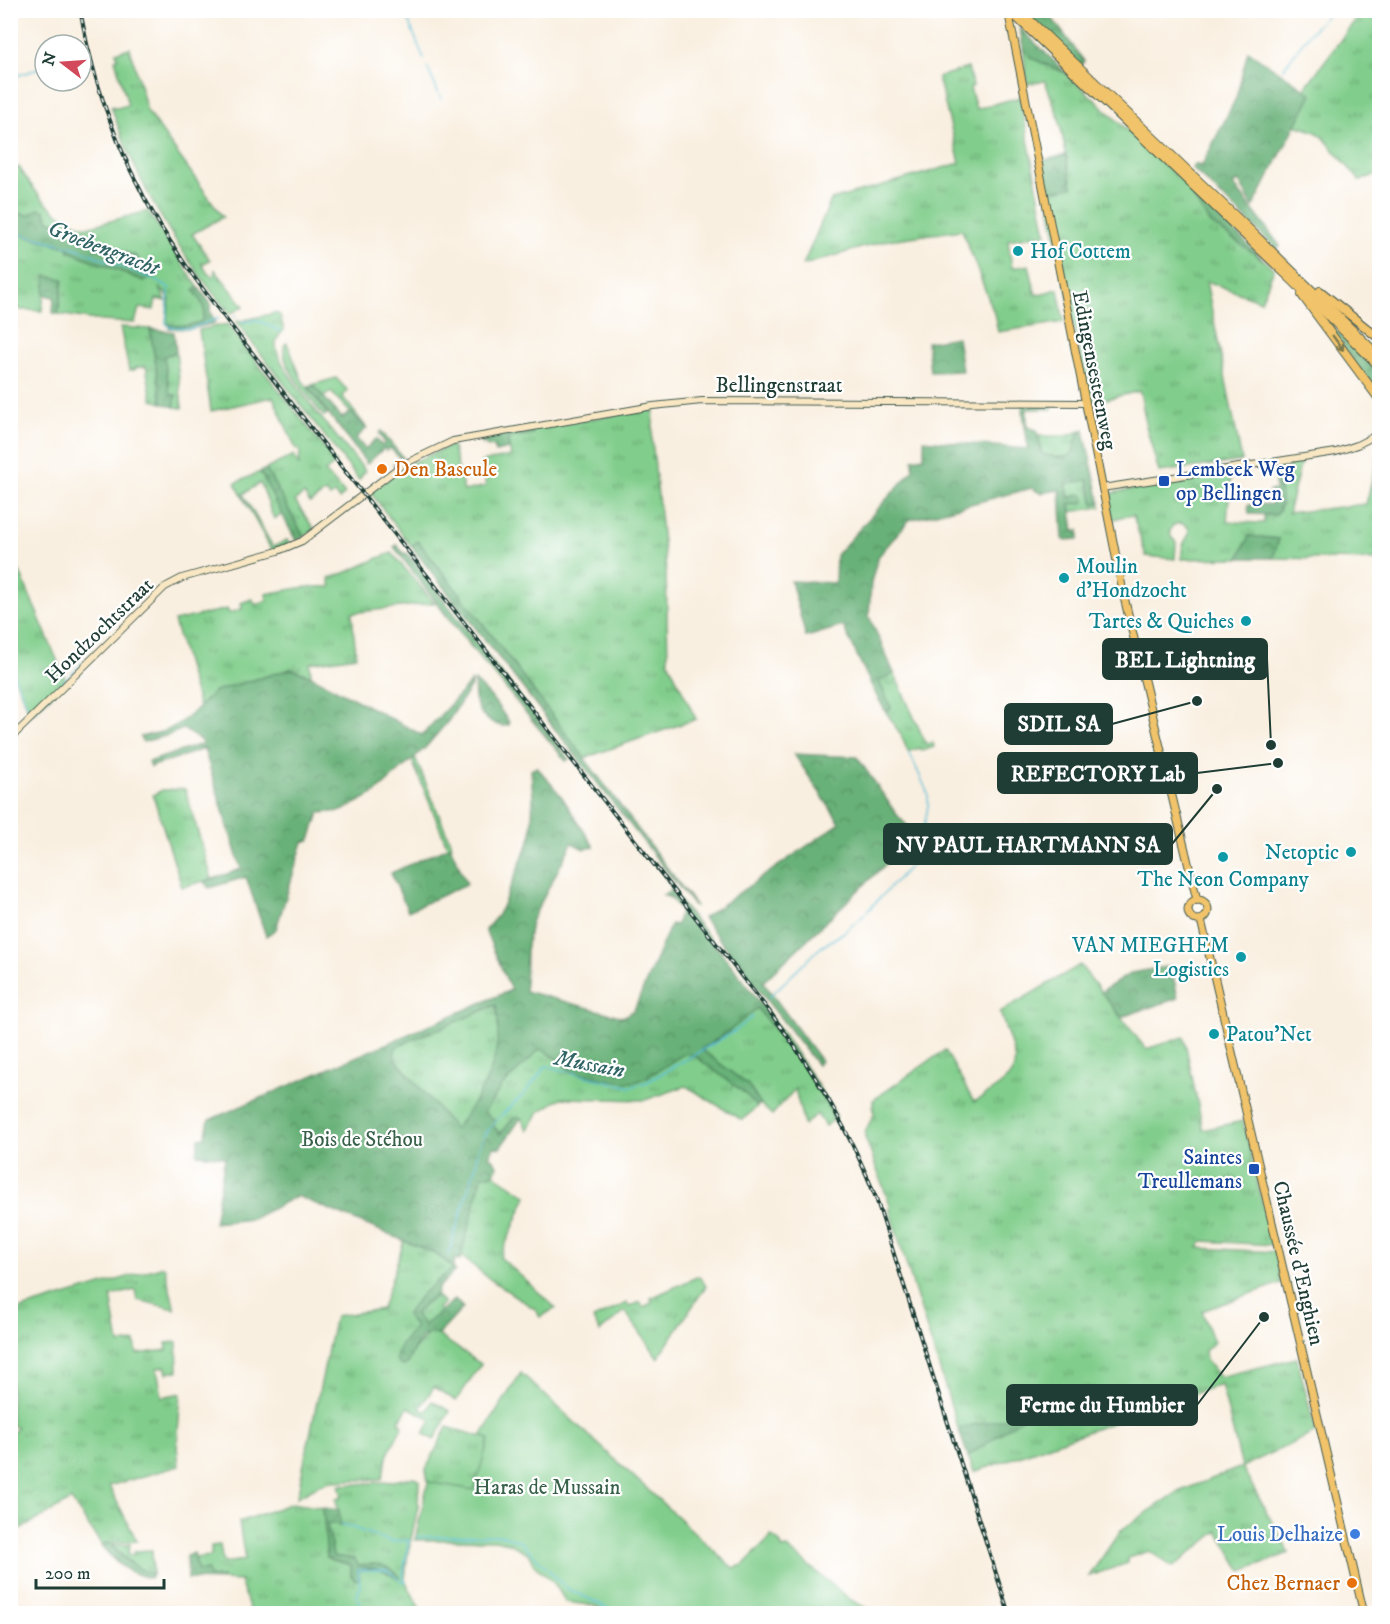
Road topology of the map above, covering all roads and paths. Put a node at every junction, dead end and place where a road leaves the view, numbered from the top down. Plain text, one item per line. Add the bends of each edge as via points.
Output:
1 (1009, 10) edge
2 (1018, 10) edge
3 (1291, 279) junction
4 (1307, 284) junction
5 (1380, 339) edge
6 (1380, 357) edge
7 (1380, 367) edge
8 (1380, 400) edge
9 (1085, 403) junction
10 (1380, 433) edge
11 (475, 436) joint
12 (1102, 488) junction
13 (1116, 560) joint
14 (10, 739) edge
15 (1197, 900) junction
16 (1201, 920) junction
17 (1364, 1614) edge

1 - 3 highway
1 - 9 main road, Edingensesteenweg
2 - 4 highway
3 - 7 highway
3 -> 8 highway
4 - 5 highway
4 - 6 highway
9 - 11 street, Bellingenstraat via 702,401
9 - 12 main road, Edingensesteenweg
10 - 12 street via 1336,452
11 - 14 street, Hondzochtstraat via 410,460 295,545 172,582
12 - 13 main road, Edingensesteenweg
13 - 15 main road, Chaussée d'Enghien
15 - 16 main road, Chaussée d'Enghien via 1208,907
15 - 16 main road, Chaussée d'Enghien via 1190,903 1187,912 1191,918
16 - 17 main road, Chaussée d'Enghien

